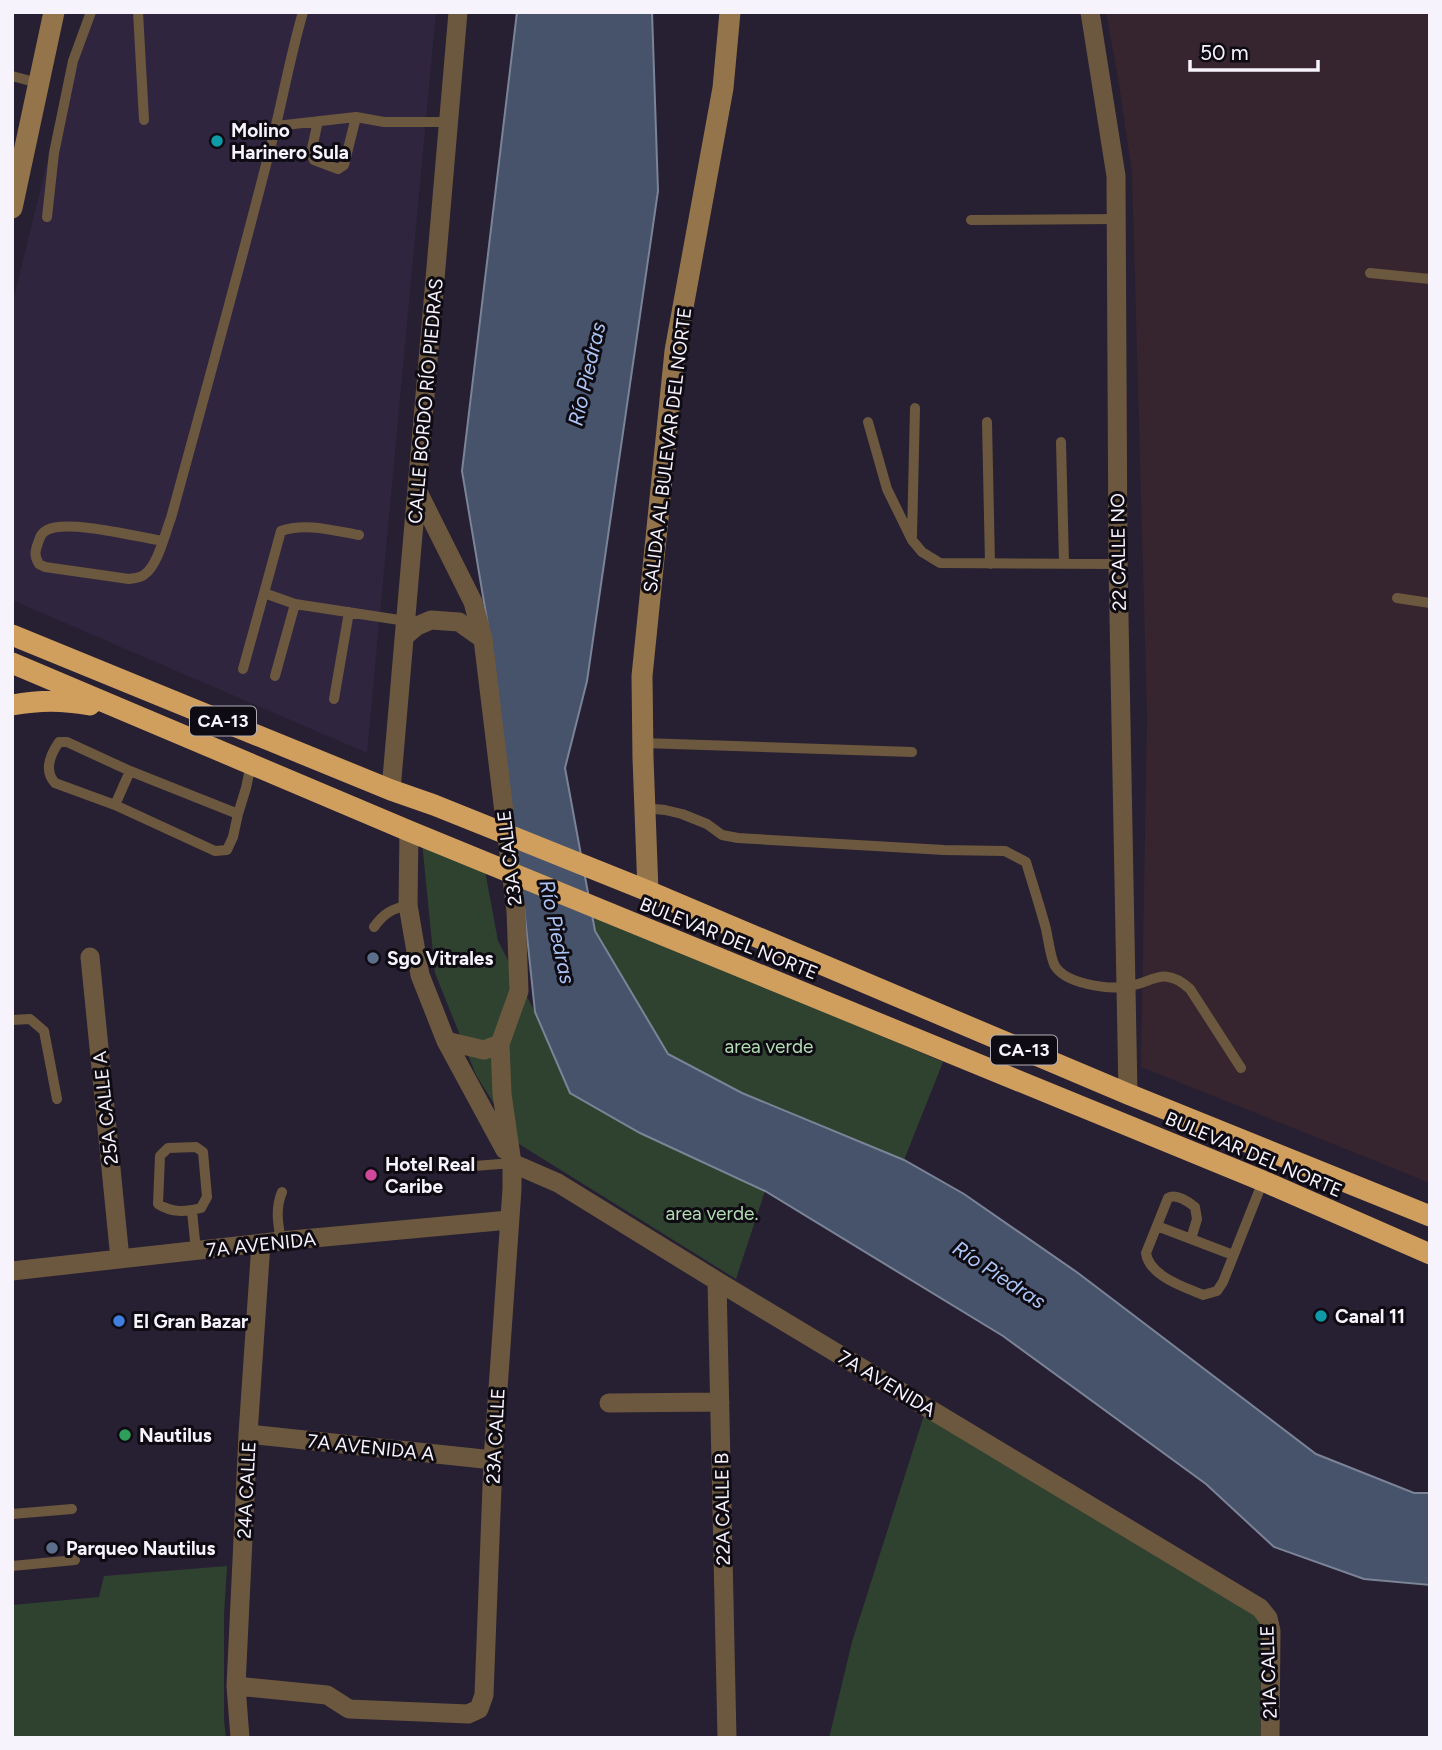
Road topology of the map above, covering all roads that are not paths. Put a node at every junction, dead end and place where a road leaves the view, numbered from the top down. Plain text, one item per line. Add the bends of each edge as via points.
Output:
1 (54, 12) edge
2 (91, 12) edge
3 (138, 12) edge
4 (303, 12) edge
5 (458, 12) edge
6 (730, 12) edge
7 (1090, 12) edge
8 (12, 76) edge
9 (39, 83) junction
10 (356, 117) junction
11 (144, 120) dead end
12 (318, 121) junction
13 (449, 122) junction
14 (276, 126) junction
15 (12, 208) edge
16 (47, 217) dead end
17 (1117, 219) junction
18 (971, 220) dead end
19 (1370, 274) dead end
20 (1430, 279) edge
21 (915, 408) dead end
22 (868, 422) dead end
23 (987, 422) dead end
24 (1061, 442) dead end
25 (417, 490) junction
26 (359, 535) dead end
27 (912, 540) junction
28 (163, 541) junction
29 (1064, 563) junction
30 (990, 564) junction
31 (1118, 564) junction
32 (264, 593) junction
33 (1397, 598) dead end
34 (1430, 603) edge
35 (295, 604) junction
36 (349, 612) junction
37 (406, 629) junction
38 (12, 635) edge
39 (483, 639) junction
40 (12, 663) edge
41 (243, 669) dead end
42 (275, 676) dead end
43 (334, 699) dead end
44 (12, 705) edge
45 (129, 712) junction
46 (643, 743) junction
47 (912, 752) dead end
48 (251, 764) junction
49 (130, 771) junction
50 (391, 790) junction
51 (115, 805) junction
52 (645, 808) junction
53 (238, 814) junction
54 (414, 833) junction
55 (648, 891) junction
56 (408, 905) junction
57 (374, 926) dead end
58 (90, 957) dead end
59 (1126, 987) junction
60 (12, 1020) edge
61 (446, 1041) junction
62 (500, 1044) junction
63 (1241, 1068) dead end
64 (1128, 1094) junction
65 (57, 1099) dead end
66 (512, 1163) junction
67 (474, 1166) dead end
68 (1263, 1181) junction
69 (282, 1192) dead end
70 (192, 1211) junction
71 (1430, 1216) edge
72 (509, 1220) junction
73 (1157, 1226) junction
74 (1191, 1239) junction
75 (281, 1241) junction
76 (261, 1243) junction
77 (196, 1251) junction
78 (1430, 1254) edge
79 (1233, 1255) junction
80 (120, 1259) junction
81 (12, 1271) edge
82 (717, 1281) junction
83 (720, 1402) junction
84 (609, 1403) dead end
85 (248, 1434) junction
86 (493, 1460) junction
87 (72, 1508) dead end
88 (12, 1514) edge
89 (75, 1560) dead end
90 (12, 1566) edge
91 (1260, 1608) joint
92 (236, 1686) junction
93 (240, 1738) edge
94 (727, 1738) edge
95 (1270, 1738) edge

1 - 9 street
2 - 16 lane via 73,61 54,153
3 - 11 lane
4 - 14 lane
5 - 13 street, CALLE BORDO RÍO PIEDRAS
6 - 46 street, SALIDA AL BULEVAR DEL NORTE via 723,88 675,351 642,676
7 - 17 street, 22 CALLE NO via 1116,176
8 - 9 lane
9 - 15 street
10 - 12 lane
10 - 12 lane via 344,165 338,169 312,157
10 - 13 lane
12 - 14 lane
13 - 25 street, CALLE BORDO RÍO PIEDRAS
14 - 28 lane
17 - 18 lane
17 - 31 street, 22 CALLE NO
19 - 20 lane
21 - 27 lane
22 - 27 lane via 887,489
23 - 30 lane
24 - 29 lane
25 - 37 street, CALLE BORDO RÍO PIEDRAS
25 - 39 street, 23A CALLE via 473,602
26 - 32 lane via 291,527 281,531
27 - 30 lane via 940,563
28 - 28 lane via 57,526 40,535 35,552 38,564 45,567 139,578 152,568
29 - 30 lane
29 - 31 lane
31 - 59 street, 22 CALLE NO
32 - 35 lane
32 - 41 lane
33 - 34 lane
35 - 36 lane
35 - 42 lane
36 - 37 lane
36 - 43 lane
37 - 39 street via 431,620 459,622
37 - 50 street, CALLE BORDO RÍO PIEDRAS
38 - 50 highway, BULEVAR DEL NORTE / CA-13
39 - 62 street, 23A CALLE via 516,911 519,991
40 - 45 highway, BULEVAR DEL NORTE / CA-13
44 - 45 highway via 66,700
45 - 48 highway, BULEVAR DEL NORTE / CA-13
46 - 47 lane
46 - 52 street, SALIDA AL BULEVAR DEL NORTE
48 - 53 lane
48 - 54 highway, BULEVAR DEL NORTE / CA-13
49 - 51 lane
49 - 51 lane via 67,742 59,742 55,748 48,768 55,783
49 - 53 lane
50 - 55 highway, BULEVAR DEL NORTE / CA-13
51 - 53 lane via 215,851 227,850
52 - 55 street, SALIDA AL BULEVAR DEL NORTE
52 - 59 lane via 682,814 722,835 738,838 1005,851 1026,862 1055,967 1070,979
54 - 56 street, 23A CALLE
54 - 68 highway, BULEVAR DEL NORTE / CA-13
55 - 64 highway, BULEVAR DEL NORTE / CA-13
56 - 57 lane via 389,910
56 - 61 street, 23A CALLE via 420,975
58 - 80 street, 25A CALLE A
59 - 63 lane via 1158,976 1180,981
59 - 64 street, 22 CALLE NO
60 - 65 lane via 30,1019 44,1031
61 - 62 street via 484,1050
61 - 66 street, 23A CALLE
62 - 66 street, 23A CALLE
64 - 71 highway, BULEVAR DEL NORTE / CA-13
66 - 67 lane
66 - 72 street, 23A CALLE
66 - 82 street, 7A AVENIDA via 558,1183
68 - 78 highway, BULEVAR DEL NORTE / CA-13
68 - 79 lane
69 - 75 lane via 277,1211
70 - 70 lane via 201,1208 207,1196 203,1152 196,1147 168,1147 160,1156 158,1204 168,1210
70 - 77 lane
72 - 75 street, 7A AVENIDA
72 - 86 street, 23A CALLE
73 - 74 lane
73 - 74 lane via 1168,1198 1176,1196 1195,1208
73 - 79 lane via 1147,1262 1203,1296 1217,1291
74 - 79 lane
75 - 76 street, 7A AVENIDA
76 - 77 street, 7A AVENIDA
76 - 85 street, 24A CALLE
77 - 80 street, 7A AVENIDA
80 - 81 street, 7A AVENIDA
82 - 83 street, 22A CALLE B
82 - 91 street, 7A AVENIDA
83 - 84 street
83 - 94 street, 22A CALLE B
85 - 86 street, 7A AVENIDA A
85 - 92 street, 24A CALLE
86 - 92 street, 23A CALLE via 480,1709 468,1714 349,1709 327,1695
87 - 88 lane
89 - 90 lane
91 - 95 street, 21A CALLE via 1271,1631
92 - 93 street, 24A CALLE

